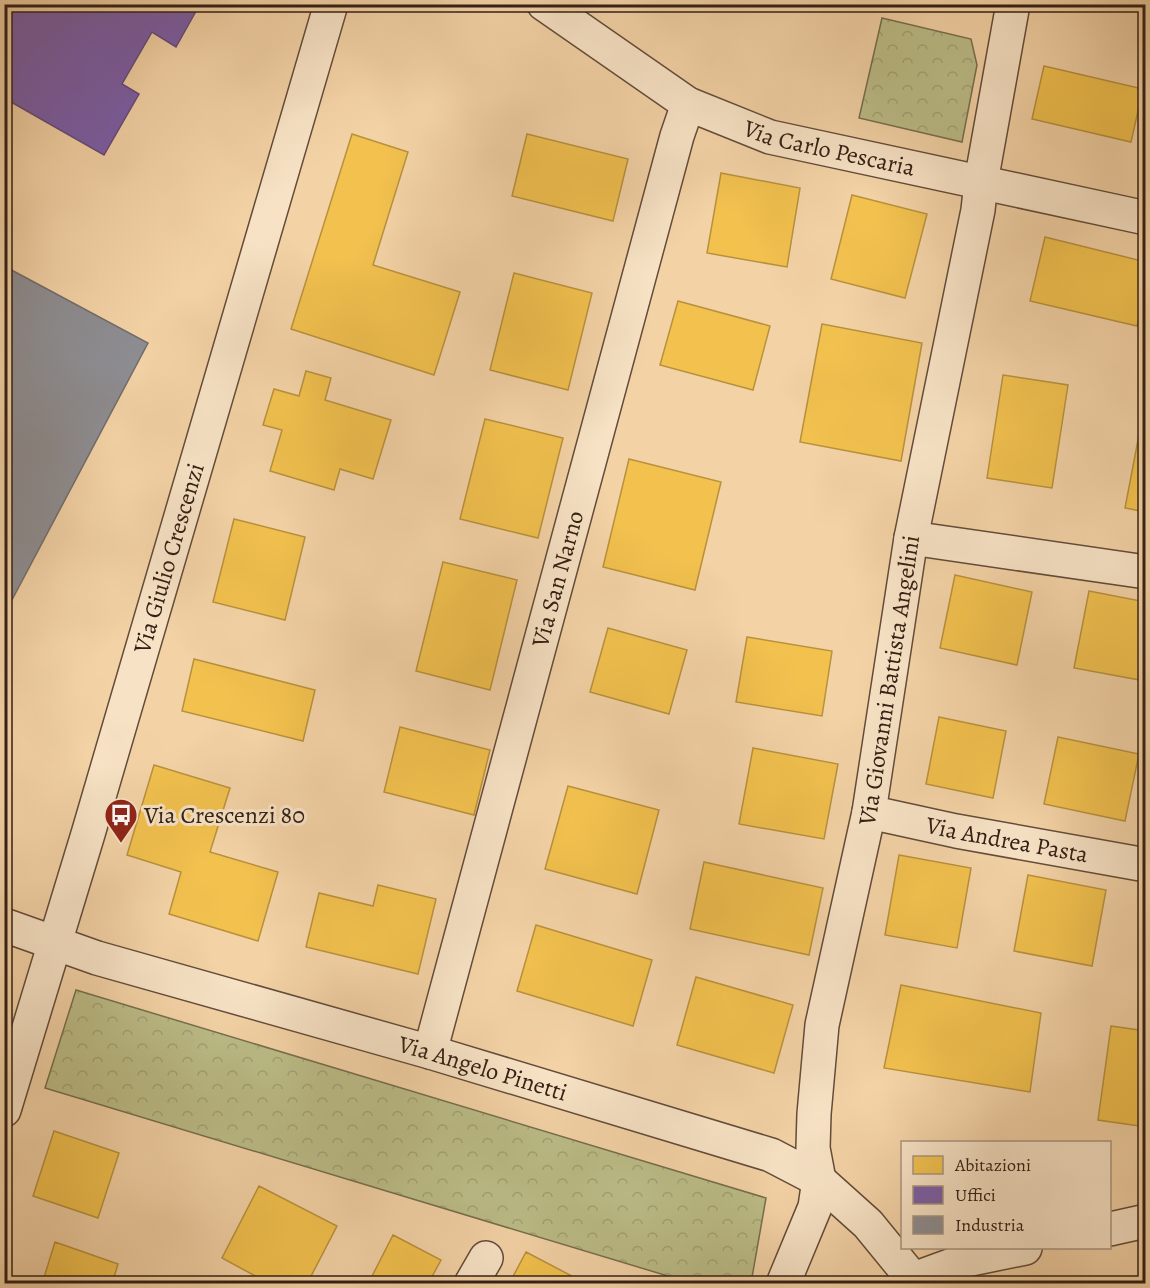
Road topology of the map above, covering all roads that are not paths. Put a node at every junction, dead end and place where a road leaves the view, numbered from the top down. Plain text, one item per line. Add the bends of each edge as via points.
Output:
1 (331, 4) edge
2 (544, 4) edge
3 (1010, 20) edge
4 (688, 104) junction
5 (981, 182) junction
6 (1146, 218) edge
7 (911, 538) junction
8 (1146, 572) edge
9 (869, 812) junction
10 (1146, 865) edge
11 (4, 925) edge
12 (55, 944) junction
13 (430, 1052) junction
14 (4, 1110) edge
15 (819, 1180) junction
16 (1146, 1221) edge
17 (1111, 1229) edge
18 (1020, 1249) edge
19 (915, 1281) edge
20 (783, 1284) edge

1 - 12 street, Via Giulio Crescenzi
2 - 4 street, Via Carlo Pescaria
3 - 5 street, Via Giovanni Battista Angelini
4 - 5 street, Via Carlo Pescaria via 770,137
4 - 13 street, Via San Narno
5 - 6 street, Via Carlo Pescaria
5 - 7 street, Via Giovanni Battista Angelini
7 - 8 street
7 - 9 street, Via Giovanni Battista Angelini
9 - 10 street, Via Andrea Pasta
9 - 15 street, Via Giovanni Battista Angelini via 822,1025 813,1148
11 - 12 street, Via Angelo Pinetti
12 - 13 street, Via Angelo Pinetti
12 - 14 street, Via Giulio Crescenzi
13 - 15 street, Via Angelo Pinetti via 771,1155
15 - 19 street, Via Angelo Pinetti via 868,1224
15 - 20 street via 815,1207
16 - 17 street
18 - 19 street via 966,1260

